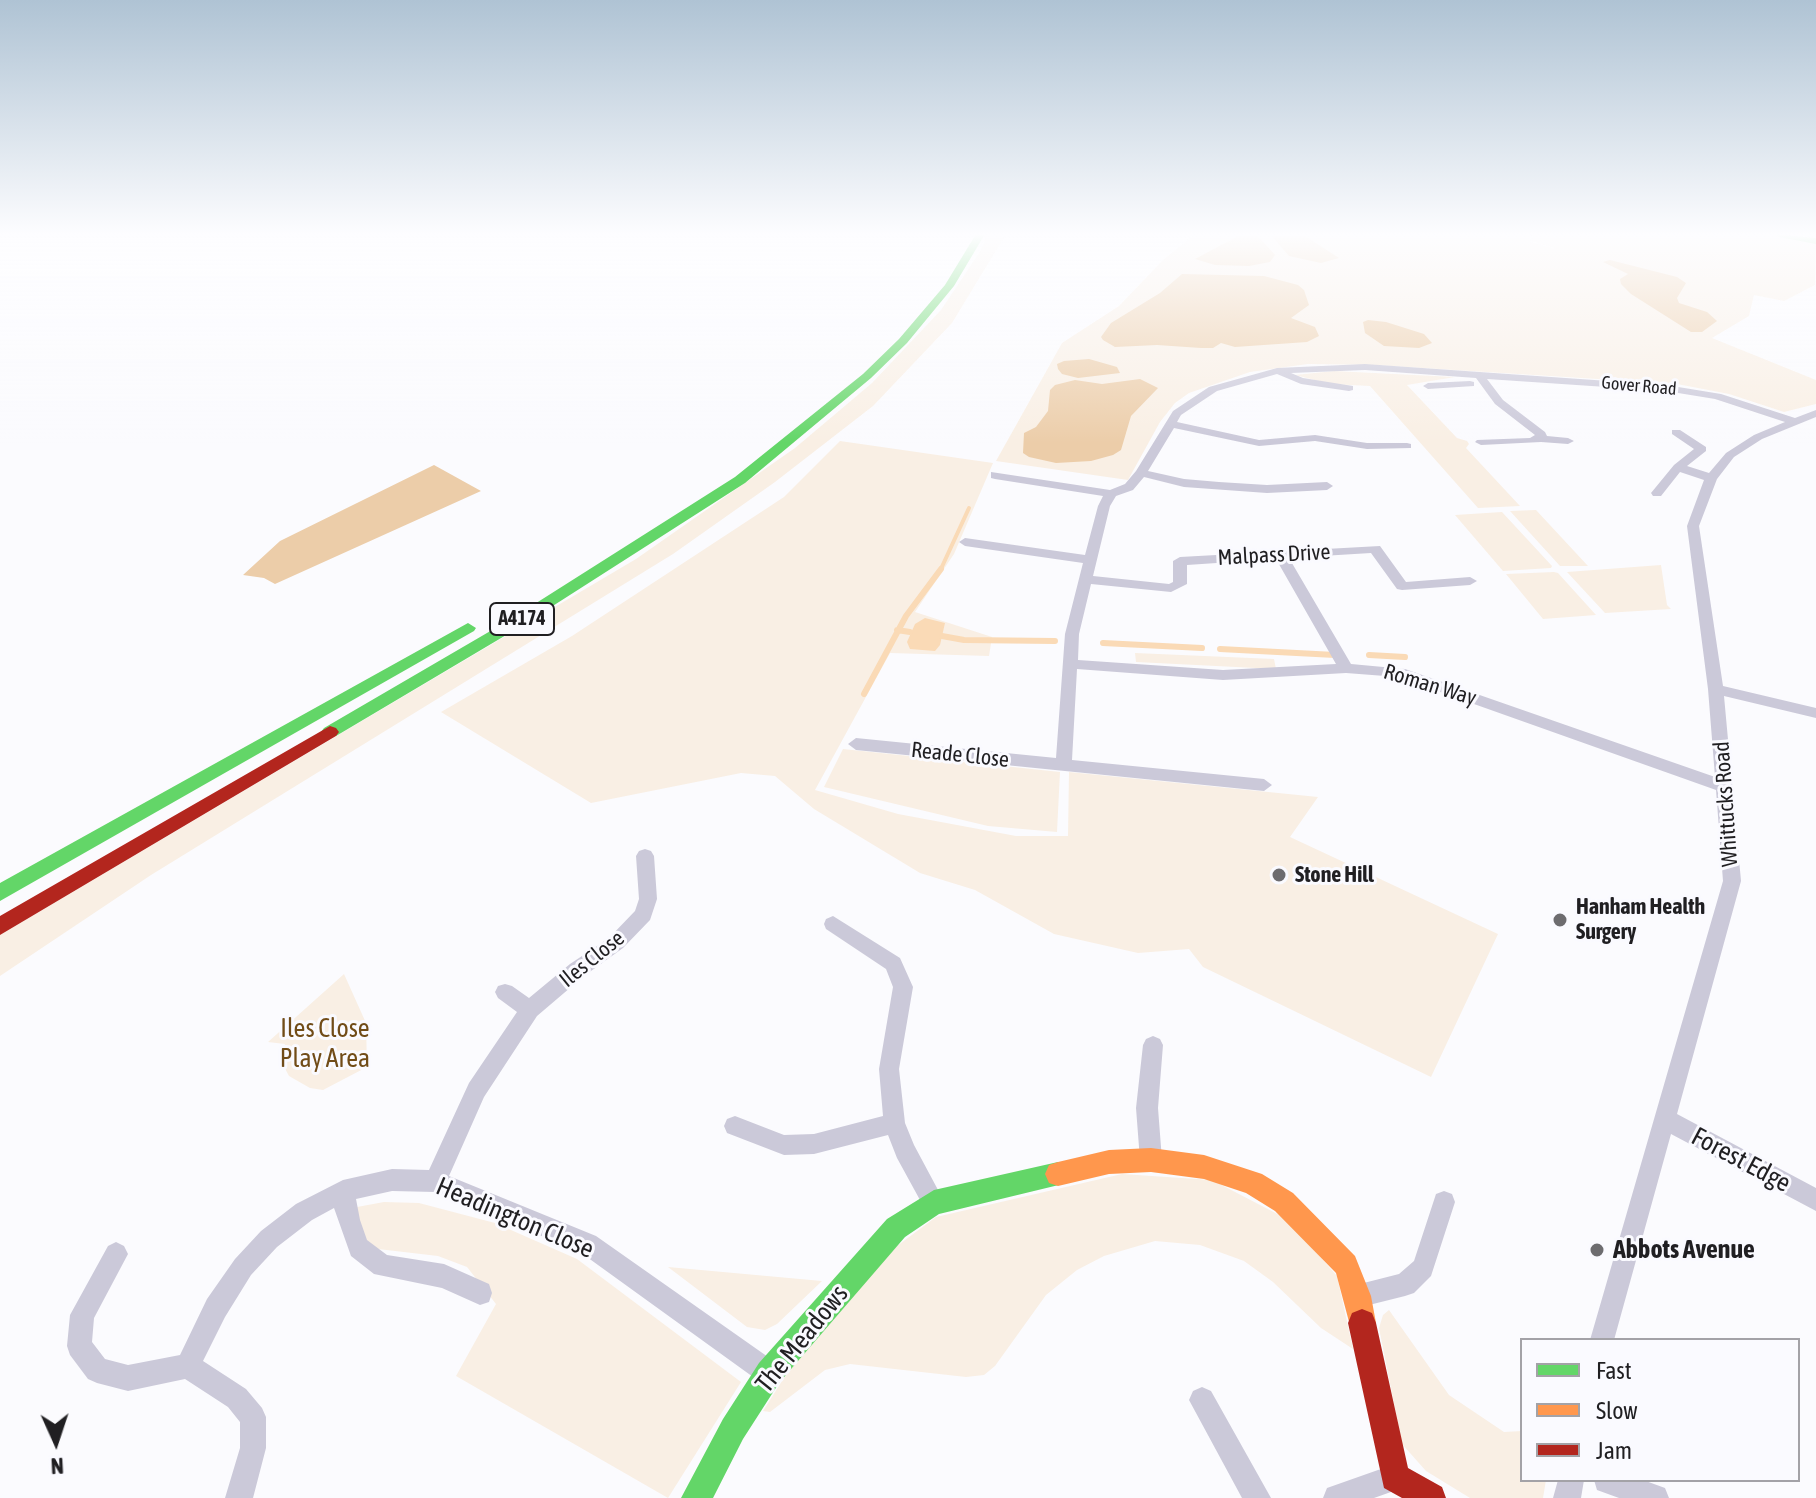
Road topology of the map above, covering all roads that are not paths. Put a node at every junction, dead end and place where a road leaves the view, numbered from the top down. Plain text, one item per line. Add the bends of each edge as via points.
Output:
1 (911, 304) edge
2 (934, 304) edge
3 (1277, 371) junction
4 (1482, 380) junction
5 (1428, 386) dead end
6 (1349, 388) dead end
7 (798, 408) dead end
8 (1816, 413) edge
9 (1793, 421) junction
10 (1170, 424) junction
11 (1676, 432) dead end
12 (1541, 439) junction
13 (1568, 441) dead end
14 (1481, 442) dead end
15 (1407, 446) dead end
16 (1678, 467) junction
17 (1141, 473) junction
18 (995, 475) dead end
19 (1711, 478) junction
20 (1327, 486) dead end
21 (689, 490) dead end
22 (1657, 493) dead end
23 (1111, 494) junction
24 (965, 542) dead end
25 (1280, 554) junction
26 (1089, 560) junction
27 (1085, 579) junction
28 (1470, 581) dead end
29 (546, 582) dead end
30 (478, 622) dead end
31 (1071, 664) junction
32 (1346, 668) junction
33 (1716, 689) junction
34 (1816, 713) edge
35 (856, 744) dead end
36 (1064, 765) junction
37 (1264, 785) dead end
38 (1726, 787) junction
39 (645, 856) dead end
40 (0, 893) edge
41 (833, 924) dead end
42 (0, 926) edge
43 (505, 992) dead end
44 (530, 1010) junction
45 (1153, 1045) dead end
46 (1666, 1120) junction
47 (894, 1123) junction
48 (735, 1126) dead end
49 (1151, 1160) junction
50 (435, 1181) junction
51 (343, 1191) junction
52 (1816, 1200) edge
53 (1444, 1202) dead end
54 (934, 1203) junction
55 (116, 1254) dead end
56 (480, 1293) dead end
57 (1357, 1296) junction
58 (1603, 1338) edge
59 (188, 1366) junction
60 (769, 1373) junction
61 (1202, 1400) dead end
62 (1395, 1477) junction
63 (1612, 1482) edge
64 (239, 1498) edge
65 (696, 1498) edge
66 (1257, 1498) edge
67 (1337, 1498) edge
68 (1431, 1498) edge
69 (1655, 1498) edge

1 - 7 main road via 846,371
2 - 42 main road, A4174 via 867,376 740,480 653,538
3 - 4 street, Gover Road via 1365,367
3 - 6 street via 1301,381
3 - 10 street, Gover Road via 1213,389 1177,413
4 - 5 street, Gover Road
4 - 9 street, Gover Road via 1693,391
4 - 12 street via 1499,402 1533,425
8 - 9 street, Whittucks Road
9 - 19 street, Whittucks Road via 1730,455
10 - 15 street via 1259,443 1315,438
10 - 17 street, Gover Road
11 - 16 street via 1702,449
12 - 13 street
12 - 14 street
16 - 19 street
16 - 22 street
17 - 20 street via 1219,486
17 - 23 street via 1129,487
18 - 23 street
19 - 33 street, Whittucks Road via 1693,526
21 - 29 main road, A4174
23 - 26 street
24 - 26 street
25 - 27 street, Malpass Drive via 1180,561 1180,584 1171,588
25 - 28 street, Malpass Drive via 1375,549 1402,586
25 - 32 street
26 - 27 street
27 - 31 street
30 - 40 main road, A4174
31 - 32 street, Roman Way via 1223,675
31 - 36 street
32 - 38 street, Roman Way via 1400,672
33 - 34 street
33 - 38 street, Whittucks Road
35 - 36 street, Reade Close
36 - 37 street, Reade Close
38 - 46 street, Whittucks Road via 1732,881
39 - 44 street, Iles Close via 648,899 643,915 616,943
41 - 47 street via 893,964 903,987 889,1069
43 - 44 street
44 - 50 street, Iles Close via 476,1090
45 - 49 street via 1147,1108
46 - 52 street, Forest Edge
46 - 58 street, Whittucks Road
47 - 48 street via 814,1144 784,1145
47 - 54 street
49 - 54 main road, The Meadows via 1109,1162
49 - 57 main road, The Meadows via 1204,1167 1274,1196 1346,1265
50 - 51 street, Headington Close via 392,1180
50 - 60 street, Headington Close via 588,1244
51 - 56 street via 359,1248 382,1266 444,1276
51 - 59 street, Headington Close via 280,1230 243,1267
53 - 57 street via 1423,1268 1405,1284
54 - 60 main road, The Meadows via 896,1228
55 - 59 street via 82,1315 79,1346 97,1370 128,1378
57 - 62 main road, The Meadows
59 - 64 street via 237,1398 253,1417 253,1448
60 - 65 main road, The Meadows
61 - 66 street
62 - 67 street
62 - 68 main road
63 - 69 street

